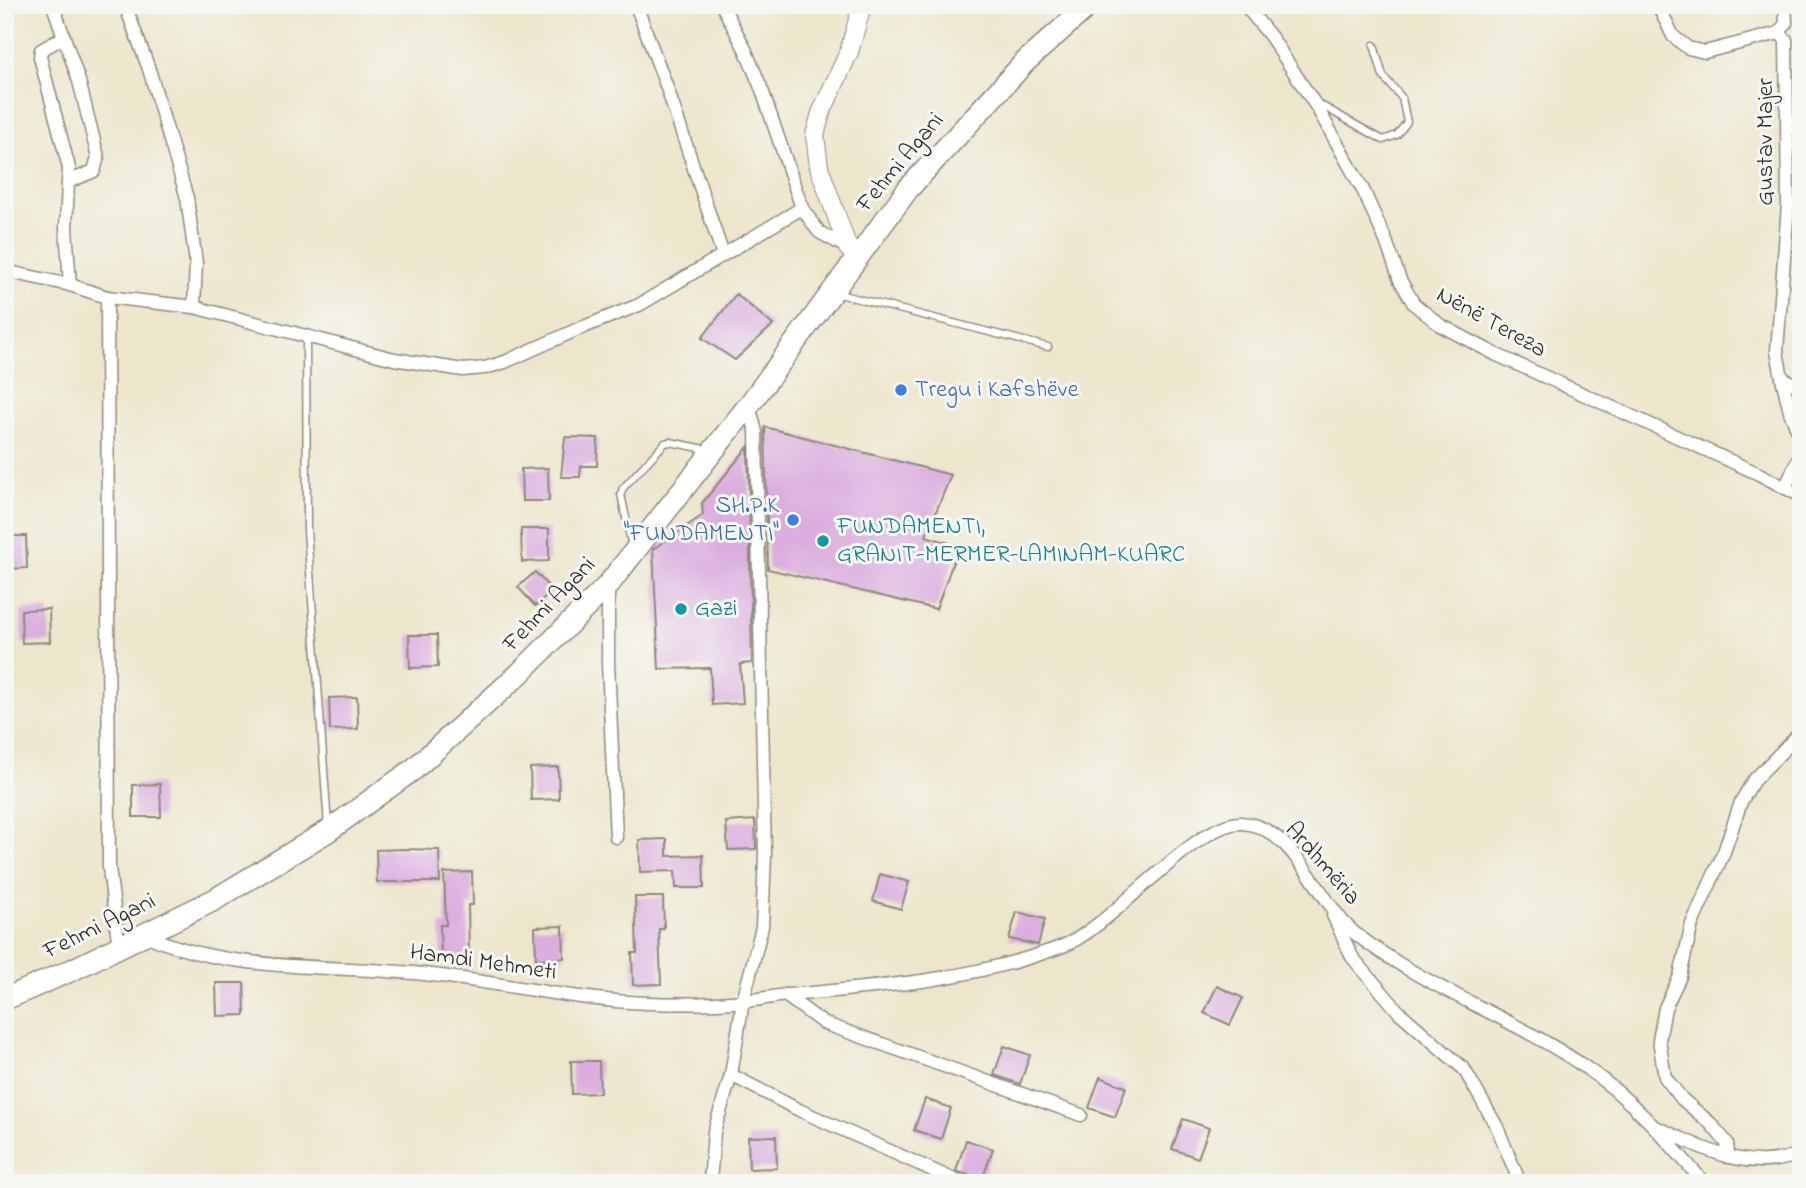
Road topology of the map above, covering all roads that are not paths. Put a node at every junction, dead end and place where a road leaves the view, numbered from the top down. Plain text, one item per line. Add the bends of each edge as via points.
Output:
1 (53, 5) edge
2 (125, 5) edge
3 (636, 5) edge
4 (722, 5) edge
5 (862, 5) edge
6 (1089, 5) edge
7 (1245, 5) edge
8 (1658, 5) edge
9 (1785, 5) edge
10 (1779, 33) junction
11 (64, 37) junction
12 (1374, 45) dead end
13 (1312, 100) junction
14 (68, 182) junction
15 (802, 208) junction
16 (853, 253) junction
17 (723, 255) junction
18 (5, 271) edge
19 (70, 285) junction
20 (833, 292) junction
21 (107, 297) junction
22 (194, 307) junction
23 (306, 337) junction
24 (1048, 347) dead end
25 (1782, 378) junction
26 (1801, 387) edge
27 (749, 405) junction
28 (1801, 439) edge
29 (712, 450) junction
30 (1801, 453) edge
31 (1785, 488) junction
32 (1801, 496) edge
33 (634, 553) junction
34 (608, 585) junction
35 (1800, 733) edge
36 (328, 831) junction
37 (616, 837) dead end
38 (1323, 892) junction
39 (146, 935) junction
40 (119, 948) junction
41 (785, 995) junction
42 (5, 999) edge
43 (743, 1001) junction
44 (731, 1075) junction
45 (1081, 1115) dead end
46 (1656, 1127) junction
47 (1801, 1153) edge
48 (1728, 1157) junction
49 (710, 1183) edge
50 (961, 1183) edge
51 (1520, 1183) edge
52 (1704, 1183) edge

1 - 11 street
2 - 22 street via 187,198 196,263
3 - 17 street
4 - 15 street via 762,90
5 - 16 street via 849,52 815,135 819,167
6 - 16 main road, Fehmi Agani via 1025,62
7 - 13 street, Nënë Tereza
8 - 10 street via 1673,36 1688,48 1705,52
9 - 10 street via 1786,23
10 - 25 street, Gustav Majer via 1786,40 1788,205 1777,351
11 - 14 street via 41,50 40,57 69,168
11 - 14 street via 99,157 94,170
12 - 13 lane via 1383,76 1402,98 1408,122 1397,135 1382,140
13 - 31 street, Nënë Tereza via 1363,190 1414,304 1440,325 1497,355
14 - 19 street
15 - 16 street via 819,232
15 - 17 street
16 - 20 main road, Fehmi Agani
17 - 23 street via 639,305 485,368 439,367
18 - 19 street
19 - 21 street
20 - 24 lane
20 - 27 main road, Fehmi Agani
21 - 22 street
21 - 40 street via 108,868
22 - 23 street
23 - 36 lane via 307,530
25 - 26 street
25 - 28 street, Gustav Majer
27 - 29 main road, Fehmi Agani
27 - 43 street via 756,432 765,855 762,927
29 - 33 main road, Fehmi Agani
29 - 33 lane via 665,443 622,488
30 - 31 street
31 - 32 street, Nënë Tereza
33 - 34 main road, Fehmi Agani
34 - 36 main road, Fehmi Agani via 414,769
34 - 37 street
35 - 48 street via 1753,781 1741,802 1692,924 1659,1040 1665,1077 1727,1143
36 - 39 main road, Fehmi Agani
38 - 41 street, Ardhmëria via 1272,833 1245,823 1228,824 1196,843 1068,945 932,981
38 - 46 street, Ardhmëria via 1352,932 1398,963 1586,1067
38 - 51 street via 1352,957 1399,1012 1464,1069 1497,1128
39 - 40 main road, Fehmi Agani
39 - 43 street, Hamdi Mehmeti via 170,947 246,961 416,973 648,1003
40 - 42 main road, Fehmi Agani
41 - 43 street, Ardhmëria
41 - 45 street via 823,1023
43 - 44 street
44 - 49 street via 713,1132
44 - 50 street
46 - 48 street
46 - 52 street, Ardhmëria
47 - 48 street via 1767,1162

